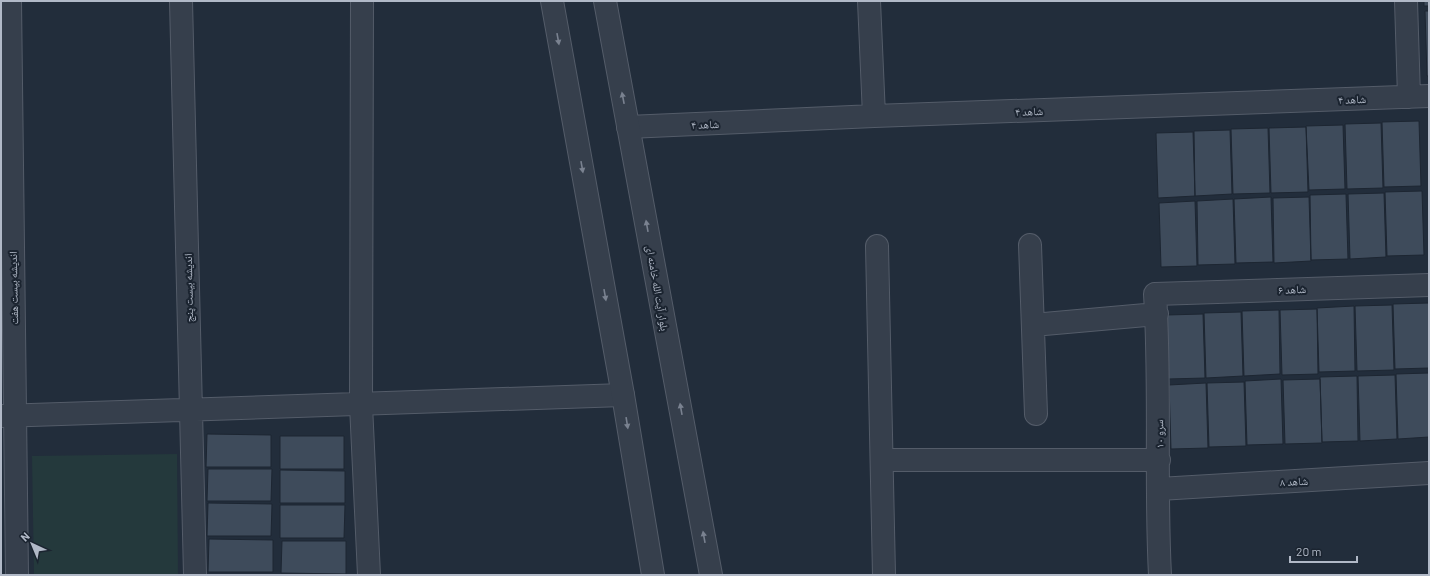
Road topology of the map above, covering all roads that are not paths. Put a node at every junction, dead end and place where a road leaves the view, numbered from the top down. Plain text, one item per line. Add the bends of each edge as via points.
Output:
1 (10, 1) edge
2 (181, 1) edge
3 (362, 1) edge
4 (552, 1) edge
5 (605, 1) edge
6 (870, 1) edge
7 (1406, 1) edge
8 (1419, 96) edge
9 (874, 116) junction
10 (628, 127) junction
11 (1030, 245) dead end
12 (877, 246) dead end
13 (1429, 285) edge
14 (1156, 304) junction
15 (1033, 325) junction
16 (623, 395) junction
17 (361, 405) junction
18 (191, 410) junction
19 (1036, 414) dead end
20 (8, 416) edge
21 (882, 460) junction
22 (1159, 460) junction
23 (1429, 473) edge
24 (1159, 489) junction
25 (17, 575) edge
26 (195, 575) edge
27 (369, 575) edge
28 (653, 575) edge
29 (711, 575) edge
30 (884, 575) edge
31 (1160, 575) edge

1 - 20 street, اندیشه بیست هفت
2 - 18 street, اندیشه بیست پنج
3 - 17 street
4 -> 16 street
10 -> 5 street, بلوار آیت الله خامنه ای
6 - 9 street
7 - 8 street
8 - 9 street, شاهد ۴
9 - 10 street, شاهد ۴
29 -> 10 street, بلوار آیت الله خامنه ای
11 - 15 street
12 - 21 street
13 - 14 street, شاهد ۶
14 - 15 street, شاهد ۶
14 - 22 street, سرو ۱۰
15 - 19 street
16 - 17 street
16 -> 28 street
17 - 18 street
17 - 27 street
18 - 20 street
18 - 26 street, اندیشه بیست پنج
20 - 25 street, اندیشه بیست هفت
21 - 22 street
21 - 30 street
22 - 24 street, سرو ۱۰
23 - 24 street, شاهد ۸
24 - 31 street, سرو ۱۰

